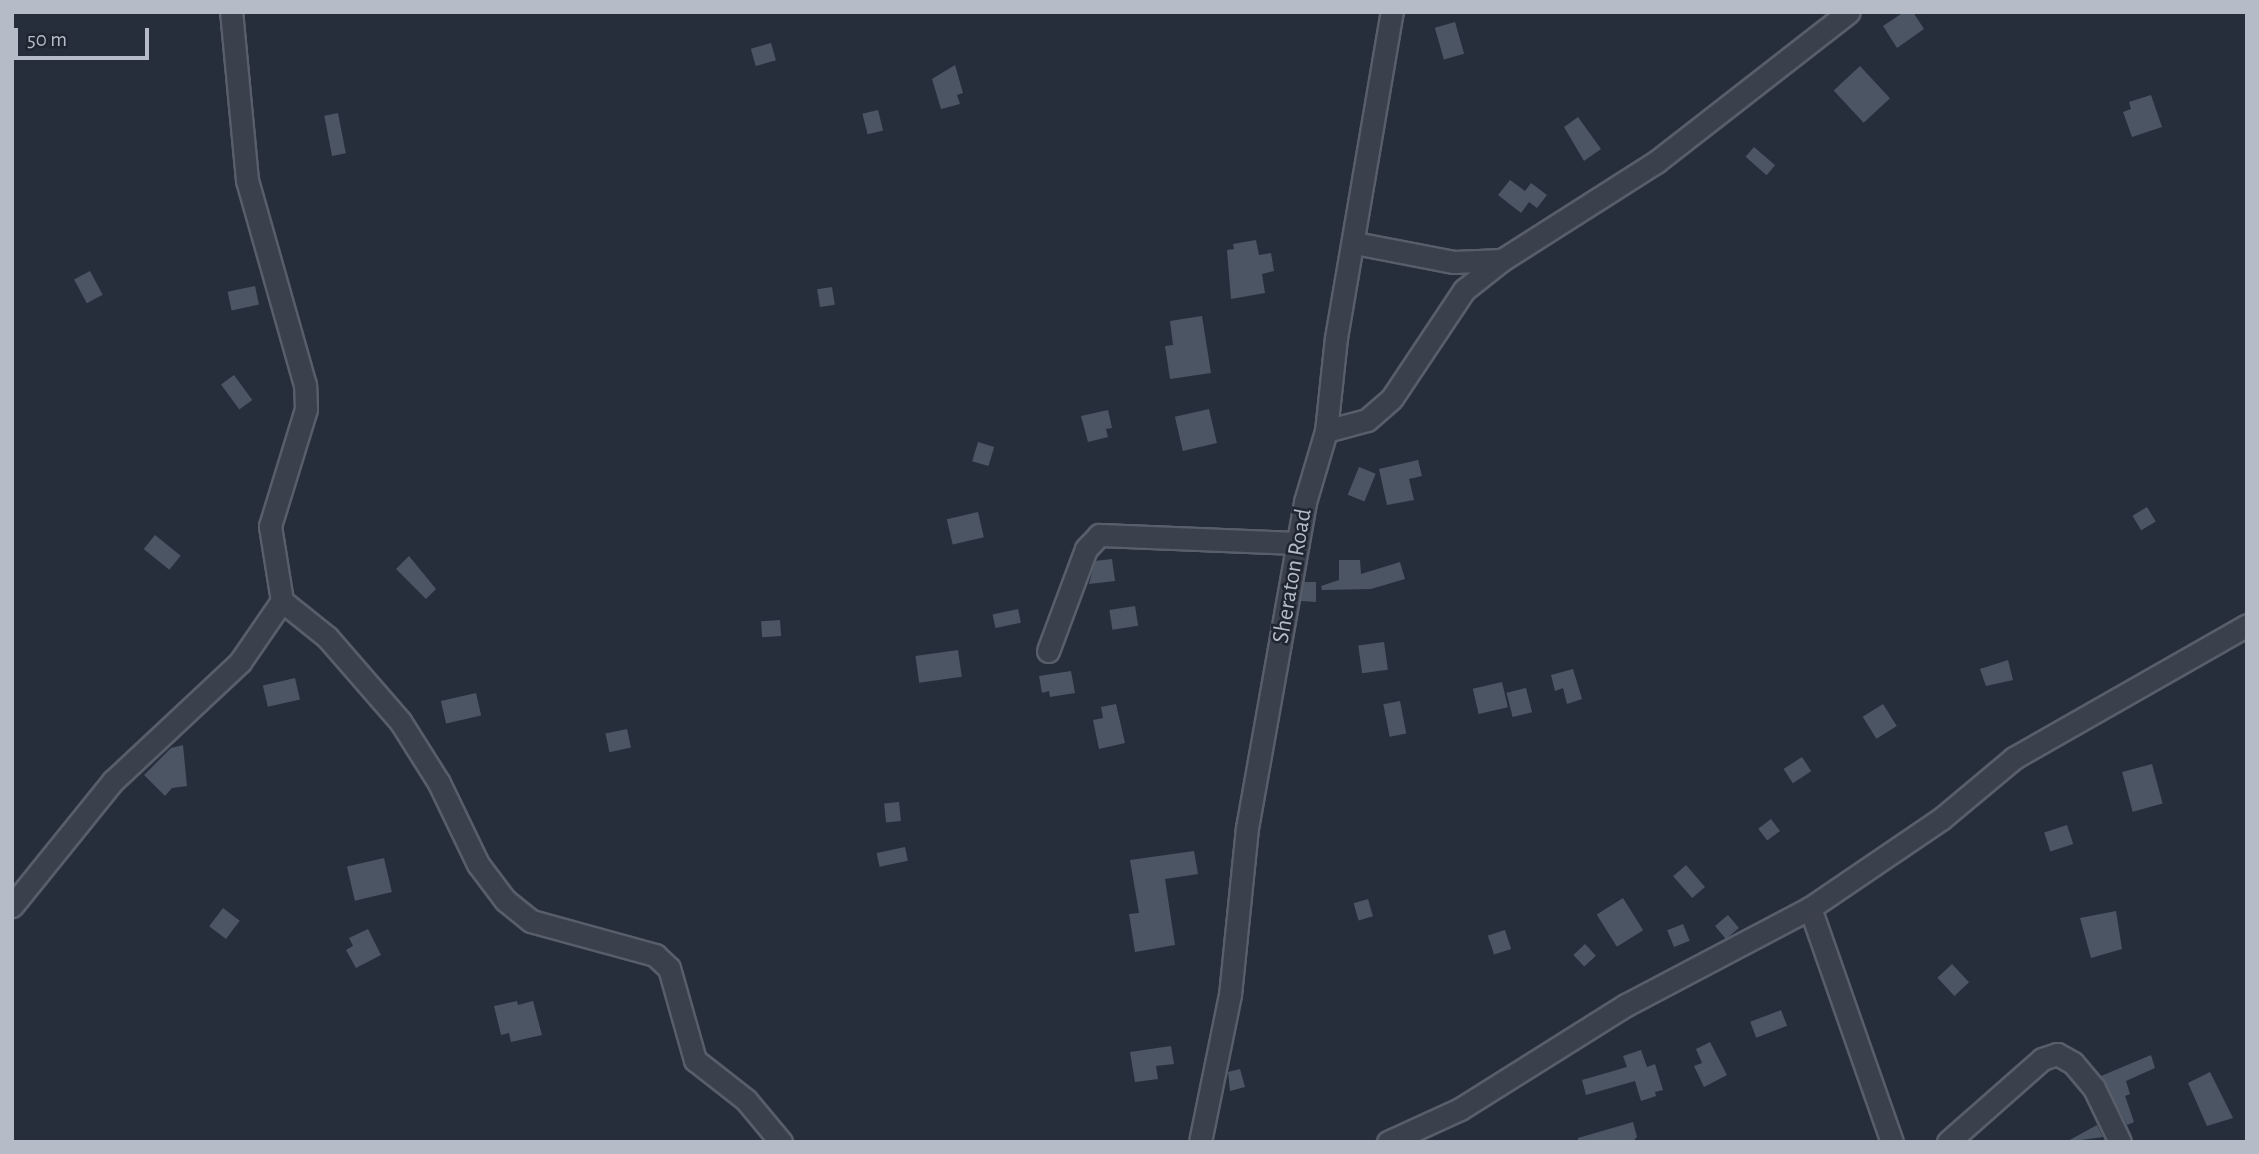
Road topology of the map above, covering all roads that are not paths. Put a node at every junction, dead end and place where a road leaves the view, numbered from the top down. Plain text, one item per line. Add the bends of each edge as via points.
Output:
1 (231, 12) edge
2 (1392, 12) edge
3 (1849, 12) edge
4 (1355, 243) junction
5 (1502, 260) junction
6 (1326, 431) junction
7 (1298, 543) junction
8 (282, 601) junction
9 (2247, 625) edge
10 (1048, 651) dead end
11 (12, 906) edge
12 (1811, 908) junction
13 (781, 1142) edge
14 (1200, 1142) edge
15 (1388, 1142) edge
16 (1892, 1142) edge
17 (1948, 1142) edge
18 (2120, 1142) edge

1 - 8 street via 247,180 305,385 306,409 270,526
2 - 4 street, Sheraton Road
3 - 5 street via 1656,162
4 - 5 street via 1454,262
4 - 6 street, Sheraton Road via 1336,338
5 - 6 street via 1464,290 1392,398 1367,420
6 - 7 street, Sheraton Road
7 - 10 street via 1099,535 1086,549
7 - 14 street, Sheraton Road via 1247,828 1222,1044
8 - 11 street via 240,662 113,781
8 - 13 street via 327,636 400,722 439,783 478,864 505,900 531,921 655,956 669,968 695,1060 746,1100
9 - 12 street via 2014,758 1941,819
12 - 15 street via 1626,1005 1460,1109
12 - 16 street
17 - 18 street via 2042,1059 2057,1054 2073,1063 2094,1088

